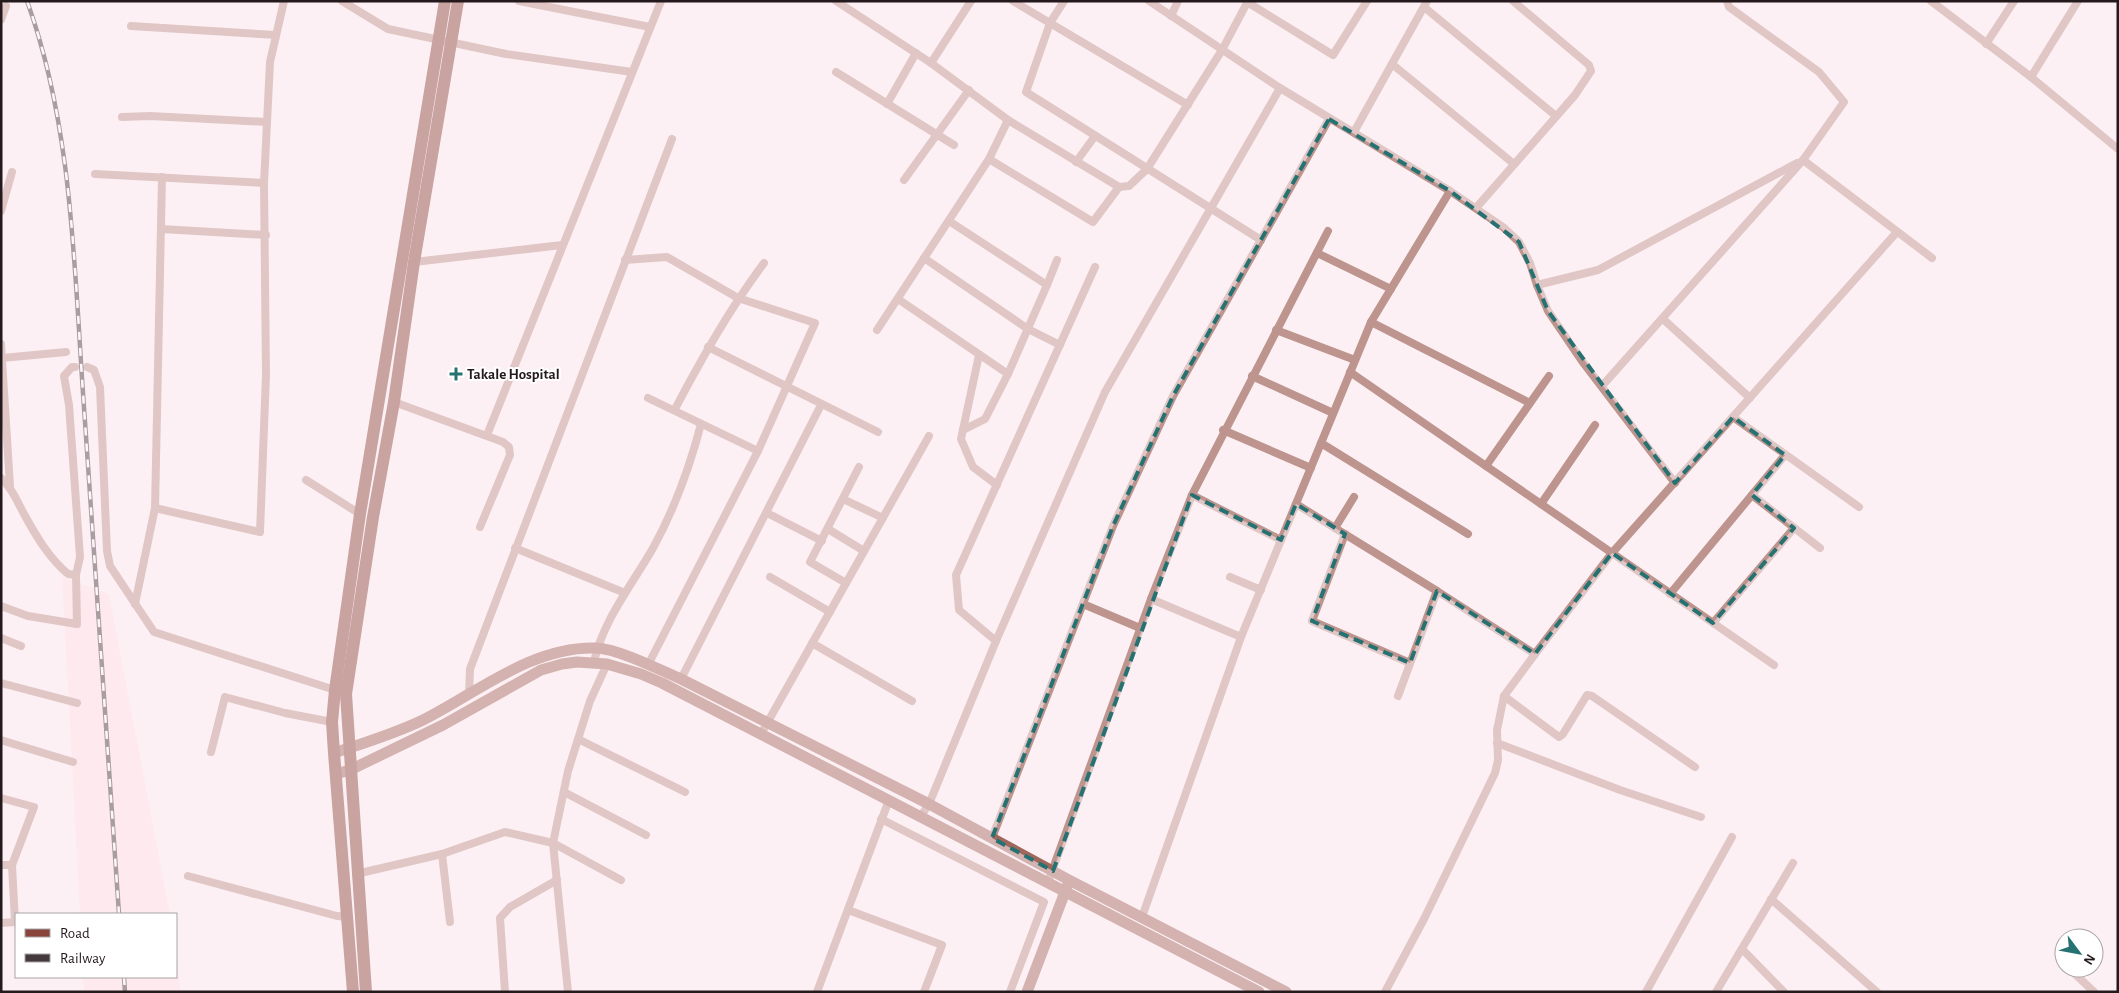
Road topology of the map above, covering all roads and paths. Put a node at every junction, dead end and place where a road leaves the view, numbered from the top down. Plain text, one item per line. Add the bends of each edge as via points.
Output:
1 (284, 1) edge
2 (342, 1) edge
3 (445, 1) edge
4 (458, 1) edge
5 (519, 1) edge
6 (661, 1) edge
7 (836, 1) edge
8 (971, 1) edge
9 (1013, 1) edge
10 (1064, 1) edge
11 (1149, 1) edge
12 (1178, 1) edge
13 (1367, 1) edge
14 (1513, 1) edge
15 (1727, 1) edge
16 (1930, 1) edge
17 (2014, 1) edge
18 (2078, 1) edge
19 (1247, 2) edge
20 (1426, 4) edge
21 (6, 6) dead end
22 (1171, 16) junction
23 (1, 20) edge
24 (1050, 23) junction
25 (131, 26) dead end
26 (650, 27) junction
27 (276, 35) junction
28 (438, 40) junction
29 (451, 44) junction
30 (1986, 44) junction
31 (1222, 50) junction
32 (916, 53) junction
33 (931, 63) junction
34 (1392, 64) junction
35 (632, 72) junction
36 (836, 72) dead end
37 (2031, 77) junction
38 (1280, 88) junction
39 (968, 90) junction
40 (887, 104) junction
41 (1188, 105) junction
42 (1556, 116) junction
43 (122, 117) dead end
44 (1329, 119) junction
45 (1008, 120) junction
46 (267, 122) junction
47 (1354, 132) junction
48 (936, 134) junction
49 (1095, 136) junction
50 (672, 139) dead end
51 (954, 145) dead end
52 (2118, 149) edge
53 (989, 159) junction
54 (1802, 160) junction
55 (1076, 162) junction
56 (1514, 164) junction
57 (1148, 169) junction
58 (12, 172) dead end
59 (95, 174) dead end
60 (162, 177) junction
61 (904, 180) dead end
62 (264, 183) junction
63 (1119, 187) junction
64 (1450, 191) junction
65 (1476, 208) junction
66 (1210, 209) junction
67 (1, 211) edge
68 (949, 221) junction
69 (161, 229) junction
70 (1328, 231) dead end
71 (1896, 233) junction
72 (266, 235) junction
73 (1261, 240) junction
74 (562, 245) junction
75 (1317, 253) junction
76 (924, 258) junction
77 (1932, 258) dead end
78 (625, 260) junction
79 (1057, 260) dead end
80 (414, 262) junction
81 (764, 264) dead end
82 (1095, 267) dead end
83 (1047, 285) junction
84 (1536, 285) junction
85 (1391, 289) junction
86 (738, 298) junction
87 (898, 299) junction
88 (1663, 319) junction
89 (1371, 322) junction
90 (1028, 329) junction
91 (877, 330) dead end
92 (1276, 330) junction
93 (1, 344) edge
94 (1060, 345) junction
95 (708, 347) junction
96 (66, 352) dead end
97 (979, 356) junction
98 (2, 358) edge
99 (1355, 360) junction
100 (87, 366) dead end
101 (75, 367) dead end
102 (1350, 372) junction
103 (1008, 374) junction
104 (1252, 376) junction
105 (1549, 376) dead end
106 (1602, 386) junction
107 (787, 388) junction
108 (648, 398) dead end
109 (1750, 398) junction
110 (394, 402) junction
111 (1530, 403) junction
112 (821, 405) junction
113 (675, 409) junction
114 (1333, 413) junction
115 (1732, 417) junction
116 (701, 424) junction
117 (1595, 425) dead end
118 (963, 430) junction
119 (1223, 430) junction
120 (878, 432) dead end
121 (487, 435) junction
122 (929, 436) dead end
123 (1321, 444) junction
124 (758, 451) junction
125 (1785, 455) junction
126 (1486, 466) junction
127 (859, 467) dead end
128 (1311, 468) junction
129 (1, 478) edge
130 (306, 480) dead end
131 (1675, 483) junction
132 (997, 485) junction
133 (10, 486) junction
134 (1192, 495) junction
135 (1752, 495) junction
136 (1354, 497) dead end
137 (843, 499) junction
138 (1296, 504) junction
139 (1541, 504) junction
140 (1859, 507) dead end
141 (155, 508) junction
142 (767, 513) junction
143 (360, 514) junction
144 (883, 518) junction
145 (480, 527) dead end
146 (1335, 528) junction
147 (1794, 528) junction
148 (828, 529) junction
149 (1345, 534) junction
150 (1468, 534) dead end
151 (822, 540) junction
152 (1281, 540) junction
153 (515, 548) junction
154 (1820, 548) dead end
155 (864, 551) junction
156 (1612, 553) junction
157 (76, 574) junction
158 (770, 577) dead end
159 (1230, 577) dead end
160 (846, 583) junction
161 (1261, 590) junction
162 (1437, 591) junction
163 (625, 593) junction
164 (1670, 594) junction
165 (1151, 599) junction
166 (135, 604) junction
167 (1083, 604) junction
168 (1, 606) edge
169 (830, 612) junction
170 (1713, 623) junction
171 (1140, 628) junction
172 (1241, 637) junction
173 (1, 638) edge
174 (996, 641) junction
175 (812, 643) junction
176 (21, 646) dead end
177 (596, 648) junction
178 (1535, 654) junction
179 (594, 662) junction
180 (1410, 663) junction
181 (607, 664) junction
182 (648, 665) junction
183 (1774, 665) dead end
184 (682, 679) junction
185 (1, 683) edge
186 (335, 690) junction
187 (469, 695) junction
188 (1398, 696) dead end
189 (1504, 696) junction
190 (912, 701) dead end
191 (77, 704) dead end
192 (332, 722) junction
193 (767, 723) junction
194 (761, 734) junction
195 (578, 739) junction
196 (1, 740) edge
197 (1497, 743) junction
198 (348, 748) junction
199 (211, 752) dead end
200 (334, 753) junction
201 (73, 762) dead end
202 (1695, 767) dead end
203 (350, 770) junction
204 (336, 774) junction
205 (564, 792) junction
206 (685, 792) dead end
207 (1, 798) edge
208 (889, 800) junction
209 (929, 804) junction
210 (921, 816) junction
211 (1701, 817) dead end
212 (881, 819) junction
213 (646, 835) dead end
214 (1732, 837) dead end
215 (992, 838) junction
216 (553, 843) junction
217 (442, 854) junction
218 (1792, 863) dead end
219 (1, 865) edge
220 (12, 865) junction
221 (356, 874) junction
222 (188, 876) dead end
223 (1051, 877) junction
224 (557, 880) junction
225 (621, 880) dead end
226 (1067, 885) junction
227 (1771, 898) junction
228 (848, 910) junction
229 (15, 913) edge
230 (348, 917) junction
231 (1142, 917) junction
232 (15, 922) edge
233 (450, 922) dead end
234 (1, 923) edge
235 (1742, 949) junction
236 (2079, 978) edge
237 (1869, 984) junction
238 (353, 992) edge
239 (366, 992) edge
240 (505, 992) edge
241 (568, 992) edge
242 (817, 992) edge
243 (924, 992) edge
244 (1010, 992) edge
245 (1026, 992) edge
246 (1259, 992) edge
247 (1286, 992) edge
248 (1385, 992) edge
249 (1646, 992) edge
250 (1716, 992) edge
251 (1784, 992) edge
252 (1863, 992) edge
253 (1877, 992) edge
254 (2094, 992) edge

1 - 27 street
2 - 28 street via 388,29
3 - 28 main road
4 - 29 main road
5 - 26 street
6 - 26 street
7 - 32 street
8 - 33 street
9 - 24 street
10 - 24 street
11 - 22 street
12 - 22 street
13 - 19 street via 1333,55
14 - 42 street via 1589,65 1590,77
15 - 54 street via 1729,7 1818,72 1844,102
16 - 30 street
17 - 30 street
18 - 37 street
19 - 31 street
20 - 34 street
20 - 42 street
21 - 23 street
22 - 31 street
24 - 41 street
24 - 49 street via 1026,92
25 - 27 street
26 - 35 street
27 - 46 street via 270,62
28 - 29 street
28 - 143 main road
29 - 35 street
29 - 80 main road
30 - 37 street
31 - 38 street
31 - 41 street
32 - 33 street
32 - 40 street
33 - 39 street
34 - 47 street
34 - 56 street
35 - 74 street
36 - 40 street
37 - 52 street
38 - 44 street
38 - 66 street
39 - 45 street
39 - 48 street
40 - 48 street
41 - 57 street
42 - 56 street
43 - 46 street
44 - 47 street
44 - 73 street
45 - 53 street
45 - 55 street
46 - 62 street
47 - 64 street
48 - 51 street
48 - 61 street
49 - 55 street
49 - 57 street
50 - 78 street
53 - 63 street via 1093,222
53 - 68 street
54 - 71 street
54 - 84 street via 1598,270
54 - 88 street
55 - 63 street
56 - 65 street
57 - 63 street via 1129,186
57 - 66 street
58 - 67 street
59 - 60 street
60 - 62 street
60 - 69 street
62 - 72 street
64 - 65 street
64 - 85 street
65 - 84 street via 1519,242 1530,263
66 - 73 street
66 - 174 street via 1105,392
68 - 76 street
68 - 83 street
69 - 72 street
69 - 141 street
70 - 75 street
71 - 77 street
71 - 109 street
72 - 141 street via 266,375 260,532
73 - 167 street via 1173,396 1113,526
74 - 80 street
74 - 121 street
75 - 85 street
75 - 92 street
76 - 87 street
76 - 90 street
78 - 86 street via 667,257
78 - 153 street
79 - 83 street
80 - 110 main road
81 - 86 street
82 - 94 street
83 - 90 street
84 - 106 street via 1548,311
85 - 89 street
86 - 95 street
86 - 107 street via 815,323
87 - 91 street
87 - 97 street
88 - 106 street
88 - 109 street
89 - 99 street
89 - 111 street
90 - 94 street
90 - 103 street
92 - 99 street
92 - 104 street
93 - 98 street
94 - 132 street
95 - 107 street
95 - 113 street
96 - 98 street
97 - 103 street
97 - 118 street
98 - 133 street
99 - 102 street
100 - 166 street via 94,370 100,386 110,566
101 - 157 street via 64,376 80,557
102 - 114 street
102 - 126 street
103 - 118 street via 985,419
104 - 114 street
104 - 119 street
105 - 111 street
106 - 131 street
107 - 112 street
107 - 124 street
108 - 113 street
109 - 115 street
110 - 121 street
110 - 198 main road via 351,654 346,694
111 - 126 street
112 - 120 street
112 - 142 street
113 - 116 street
114 - 123 street
115 - 125 street
115 - 131 street
116 - 124 street
116 - 163 street via 690,463 653,547
117 - 139 street
118 - 132 street via 961,439 973,467
119 - 128 street
119 - 134 street
121 - 145 street via 509,447 510,456
122 - 144 street
123 - 128 street
123 - 150 street
124 - 182 street
125 - 135 street
125 - 140 street
126 - 139 street
127 - 137 street
128 - 138 street
129 - 133 street
130 - 143 street
131 - 156 street
132 - 174 street via 956,575 959,610
133 - 157 street via 41,543 61,568 68,574
134 - 152 street
134 - 165 street
135 - 147 street
135 - 164 street
136 - 146 street
137 - 144 street
137 - 148 street
138 - 146 street
138 - 152 street
139 - 156 street
141 - 166 street
142 - 151 street
142 - 184 street
143 - 186 main road
144 - 155 street
146 - 149 street
147 - 154 street
147 - 170 street
148 - 151 street
148 - 155 street
149 - 162 street
149 - 180 street via 1312,621
151 - 160 street via 810,562
152 - 161 street
153 - 163 street
153 - 187 street via 470,669
155 - 160 street
156 - 164 street
156 - 178 street
157 - 168 street via 76,624 28,616
158 - 169 street
159 - 161 street
160 - 169 street
161 - 172 street
162 - 178 street
162 - 180 street
163 - 177 street
164 - 170 street
165 - 171 street
165 - 172 street
166 - 186 street via 154,632
167 - 171 street
167 - 215 street
169 - 175 street
170 - 183 street
171 - 223 street
172 - 231 street
173 - 176 street
174 - 209 street
175 - 190 street
175 - 193 street
177 - 179 street
177 - 182 main road
177 - 187 main road via 532,661
178 - 189 street
179 - 181 main road
179 - 203 main road via 576,662 541,670
180 - 188 street
181 - 194 main road via 662,683
181 - 195 street via 590,701
182 - 184 main road
184 - 193 main road
185 - 191 street
186 - 192 main road
187 - 198 main road via 392,734
189 - 197 street via 1498,716
189 - 202 street via 1559,737 1587,696 1592,696
192 - 199 street via 225,697
192 - 200 main road
193 - 194 street
193 - 209 main road
194 - 208 main road
195 - 205 street
195 - 206 street
196 - 201 street
197 - 211 street
197 - 248 street via 1495,774 1484,800
198 - 200 main road
198 - 203 main road
200 - 204 main road
203 - 204 main road
203 - 221 main road
204 - 230 main road
205 - 213 street
205 - 216 street
207 - 220 street via 34,806
208 - 210 main road
208 - 212 street
209 - 210 street
209 - 215 main road
210 - 223 main road
212 - 228 street
212 - 244 street via 1044,902
214 - 249 street
215 - 223 main road
216 - 217 street via 505,832
216 - 224 street
216 - 225 street
217 - 221 street
217 - 233 street
218 - 227 street
219 - 220 street
220 - 229 street
221 - 239 main road
222 - 230 street
223 - 226 main road
224 - 240 street via 510,907 500,918
224 - 241 street
226 - 231 main road
226 - 245 main road
226 - 246 main road
227 - 235 street
227 - 237 street
228 - 242 street
228 - 243 street via 942,946
230 - 238 main road
231 - 247 main road
232 - 234 street
235 - 250 street
235 - 251 street
236 - 254 street
237 - 252 street
237 - 253 street

